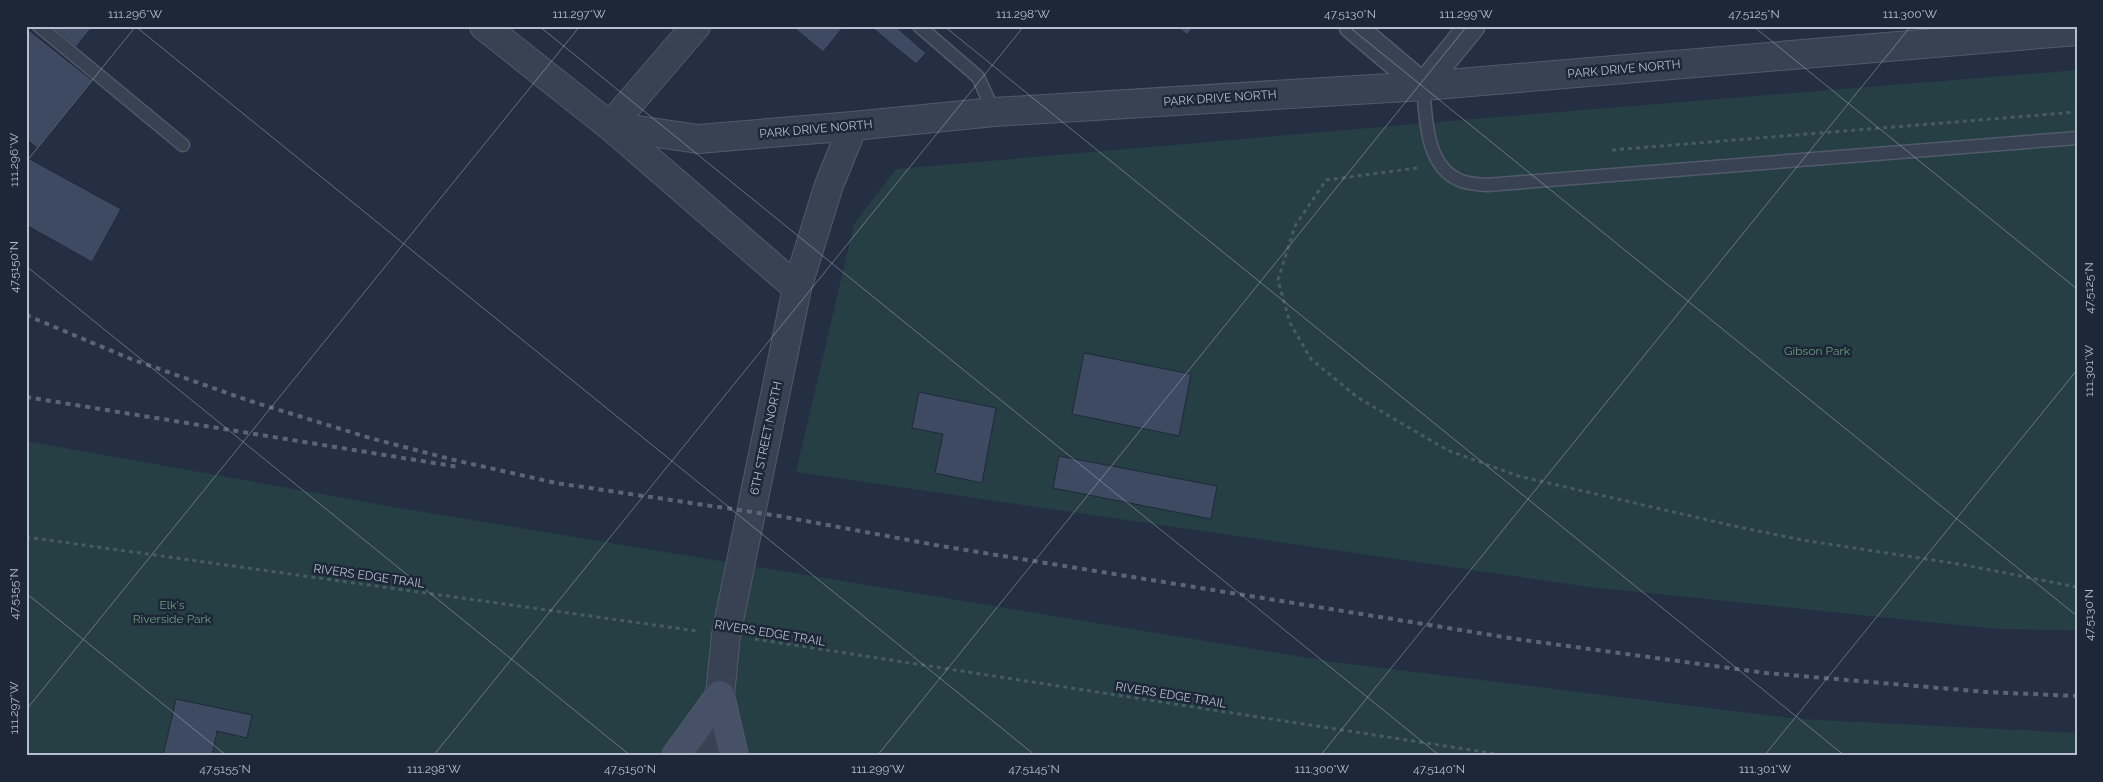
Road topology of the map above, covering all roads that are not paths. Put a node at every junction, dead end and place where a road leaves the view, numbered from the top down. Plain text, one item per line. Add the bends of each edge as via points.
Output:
1 (38, 26) edge
2 (484, 26) edge
3 (696, 26) edge
4 (920, 26) edge
5 (1352, 26) edge
6 (1472, 26) edge
7 (2077, 31) edge
8 (1423, 86) junction
9 (994, 112) junction
10 (610, 126) junction
11 (853, 126) junction
12 (2077, 138) edge
13 (183, 145) dead end
14 (797, 288) junction
15 (720, 695) junction
16 (676, 756) edge
17 (707, 756) edge
18 (734, 756) edge

1 - 13 lane
2 - 10 street
3 - 10 street
4 - 9 lane via 978,76
5 - 8 street
6 - 8 street
7 - 8 street, PARK DRIVE NORTH
8 - 9 street, PARK DRIVE NORTH
8 - 12 lane via 1427,134 1440,166 1459,180 1487,186
9 - 11 street, PARK DRIVE NORTH
10 - 11 street, PARK DRIVE NORTH via 698,139
10 - 14 street
11 - 14 street, 6TH STREET NORTH via 829,185
14 - 15 street, 6TH STREET NORTH via 726,635
15 - 16 main road
15 - 17 street, 6TH STREET NORTH
15 - 18 main road

